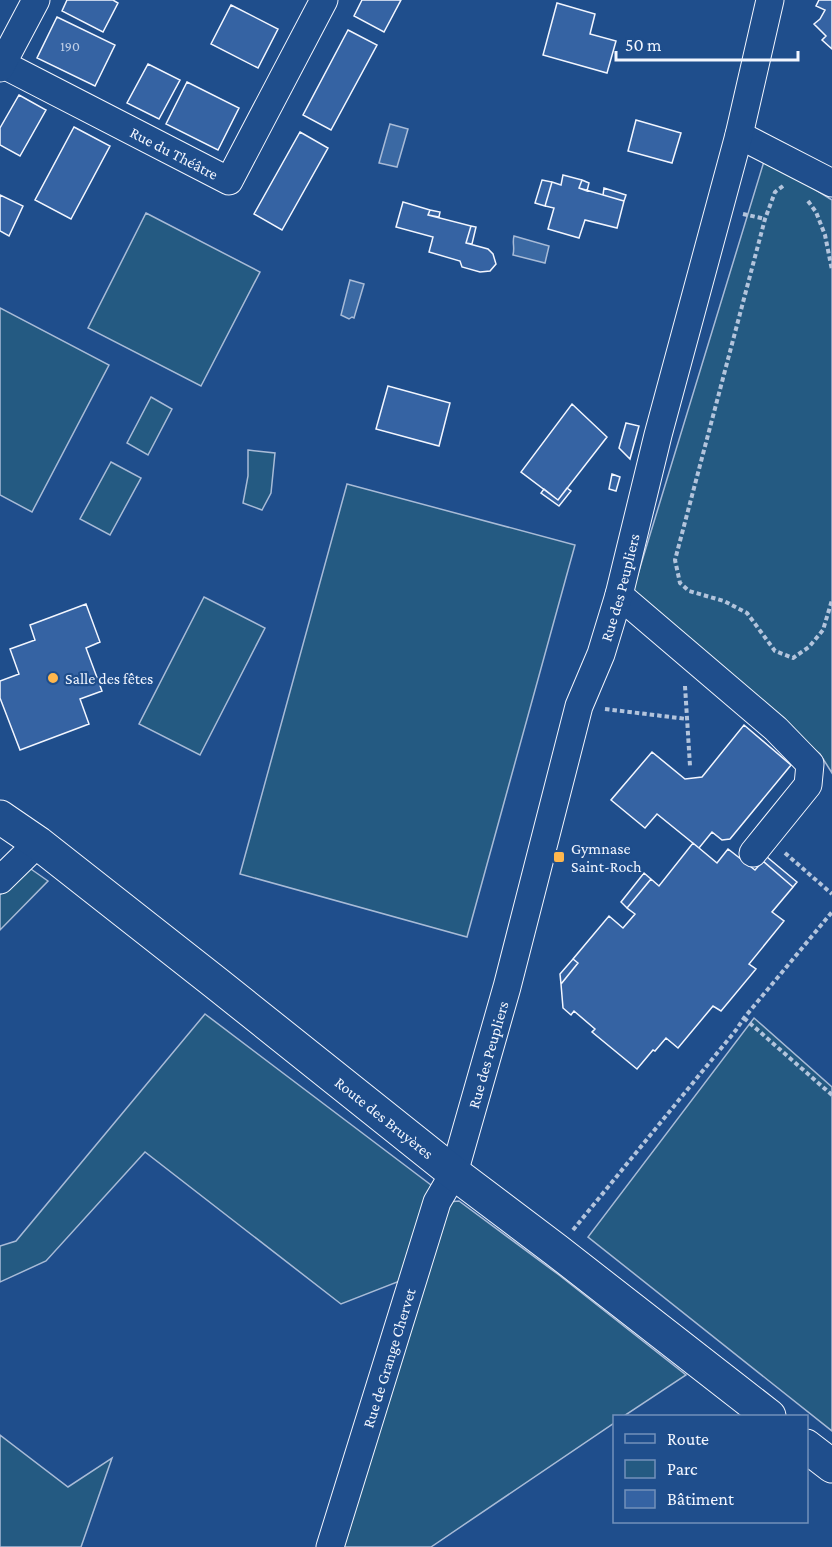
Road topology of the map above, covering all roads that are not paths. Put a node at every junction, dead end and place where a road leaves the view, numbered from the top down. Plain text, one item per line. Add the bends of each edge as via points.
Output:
1 (36, 0) edge
2 (324, 0) edge
3 (770, 0) edge
4 (1, 66) edge
5 (739, 135) junction
6 (832, 183) edge
7 (619, 596) junction
8 (0, 817) edge
9 (38, 843) junction
10 (759, 845) road end
11 (0, 880) edge
12 (454, 1173) junction
13 (768, 1415) edge
14 (808, 1447) edge
15 (832, 1466) edge
16 (330, 1547) edge

1 - 4 street
2 - 4 street, Rue du Théâtre via 230,181
3 - 5 street, Rue des Peupliers
5 - 6 street
5 - 7 street, Rue des Peupliers
7 - 10 street via 776,729 810,764 808,785
7 - 12 street, Rue des Peupliers via 579,706 507,987
8 - 9 main road, Route des Bruyères
9 - 11 street
9 - 12 main road, Route des Bruyères
12 - 13 main road, Route des Bruyères
12 - 16 street, Rue de Grange Chervet via 437,1202
14 - 15 main road

